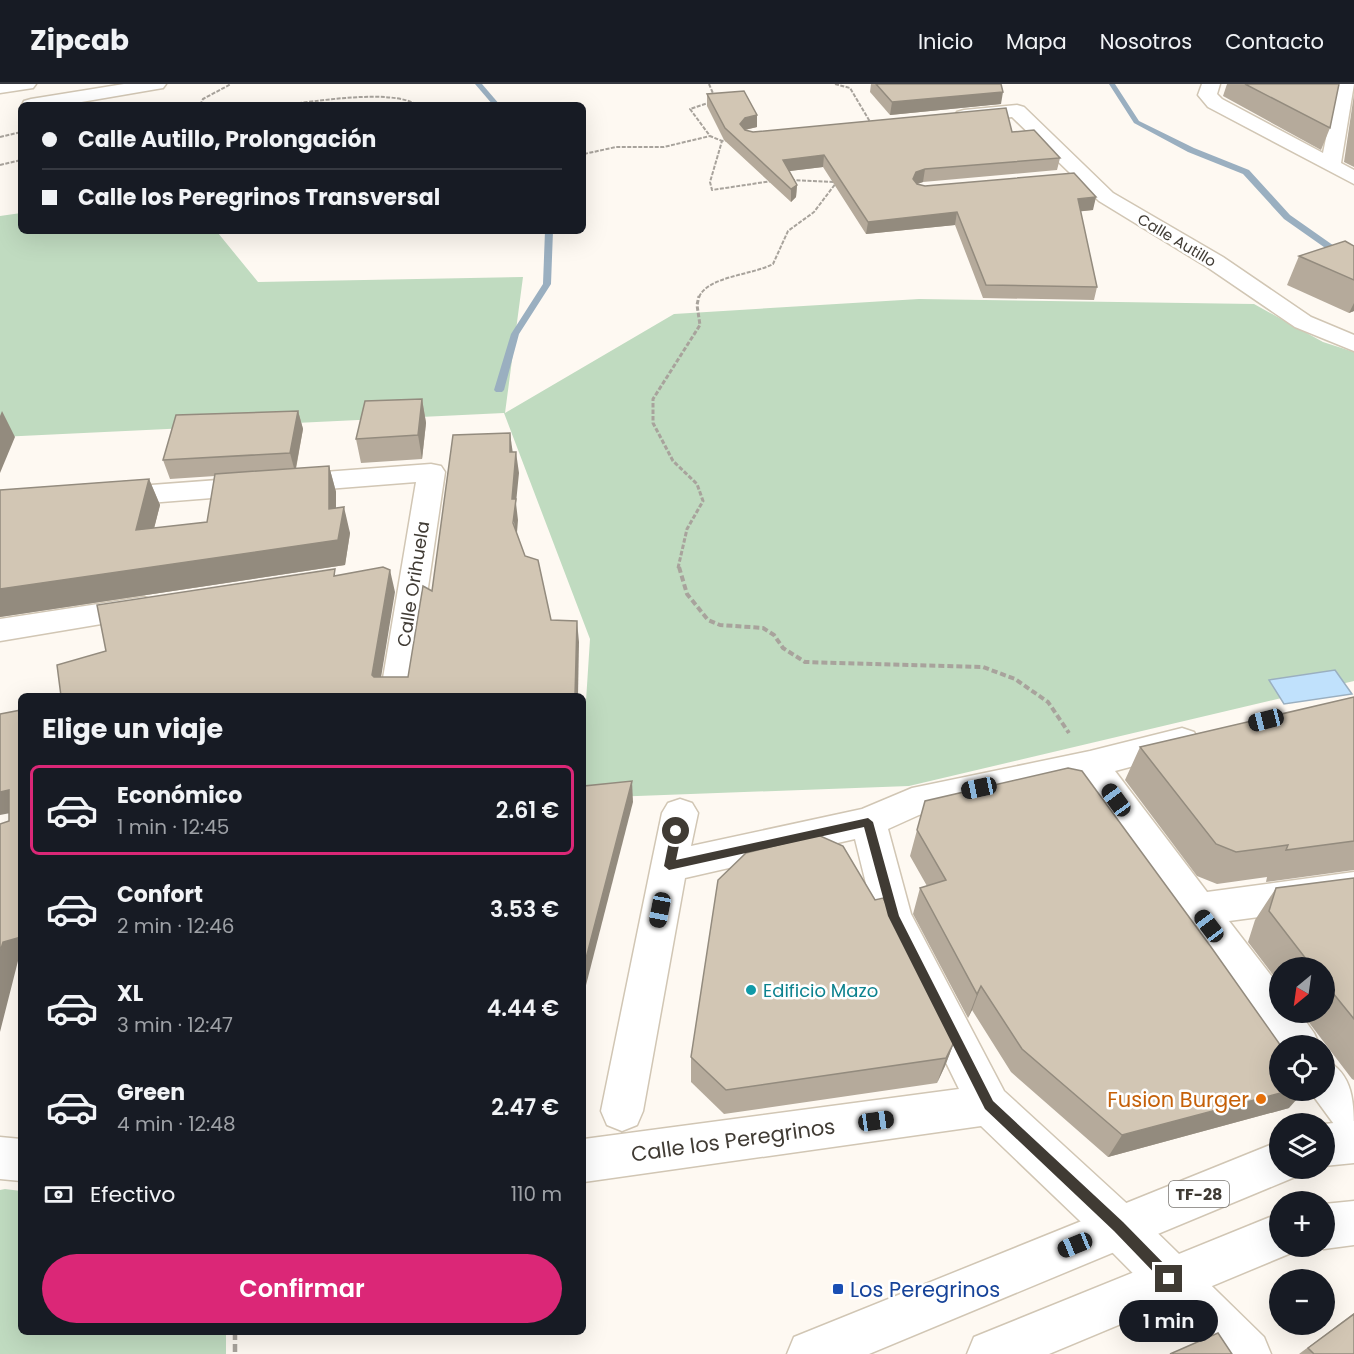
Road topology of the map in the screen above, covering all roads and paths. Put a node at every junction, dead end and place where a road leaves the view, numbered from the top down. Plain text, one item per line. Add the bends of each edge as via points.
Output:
1 (27, 84) edge
2 (157, 84) edge
3 (231, 84) edge
4 (709, 84) edge
5 (835, 84) edge
6 (1211, 84) edge
7 (1346, 84) edge
8 (0, 88) edge
9 (49, 102) edge
10 (202, 102) edge
11 (311, 102) edge
12 (412, 102) edge
13 (950, 118) edge
14 (872, 125) edge
15 (18, 133) edge
16 (710, 136) junction
17 (0, 137) edge
18 (732, 139) edge
19 (722, 141) junction
20 (586, 154) edge
21 (18, 161) edge
22 (0, 165) edge
23 (1331, 165) junction
24 (1083, 176) junction
25 (1060, 178) edge
26 (1354, 178) edge
27 (1354, 344) edge
28 (84, 499) edge
29 (173, 604) edge
30 (0, 630) edge
31 (396, 693) edge
32 (1216, 732) edge
33 (1090, 764) junction
34 (680, 813) dead end
35 (868, 822) junction
36 (669, 866) junction
37 (1354, 888) edge
38 (1196, 909) junction
39 (1292, 1035) edge
40 (1335, 1092) edge
41 (989, 1105) junction
42 (622, 1111) dead end
43 (1354, 1117) edge
44 (1354, 1142) edge
45 (1335, 1144) edge
46 (0, 1158) edge
47 (18, 1160) edge
48 (586, 1161) edge
49 (1269, 1166) edge
50 (1354, 1223) edge
51 (1335, 1226) edge
52 (1119, 1227) junction
53 (1269, 1239) edge
54 (1169, 1279) junction
55 (235, 1335) edge
56 (235, 1354) edge
57 (811, 1354) edge
58 (991, 1354) edge
59 (1247, 1354) edge

1 - 8 street
2 - 9 street
3 - 10 path
4 - 16 path via 716,100 690,109
5 - 14 path via 850,88
6 - 23 street via 1208,95 1215,103
7 - 23 street
11 - 12 path via 370,96
13 - 24 street, Calle Autillo via 1017,111
15 - 17 path
16 - 19 path
16 - 20 path via 664,147 616,147
18 - 19 path
19 - 33 path via 710,182 712,190 782,180 839,182 829,188 813,214 788,230 782,238 781,254 771,265 703,289 697,300 700,325 653,399 653,423 673,461 697,484 703,501 687,528 678,570 687,594 708,620 720,625 764,628 783,648 805,662 983,667 1015,679 1048,702
21 - 22 path
23 - 26 street
24 - 25 street
24 - 27 street, Calle Autillo via 1106,197 1215,262 1303,322
28 - 31 street, Calle Orihuela via 430,472 404,569
29 - 30 street
32 - 33 street
33 - 35 street via 912,802
33 - 38 street
34 - 36 street
35 - 36 street
35 - 41 street via 893,916
36 - 42 street
37 - 38 street
38 - 39 street
40 - 43 street
41 - 48 street, Calle los Peregrinos
41 - 52 street
44 - 45 street
46 - 47 street
49 - 52 street, TF-28
50 - 51 street
52 - 54 street
52 - 57 street, TF-28
53 - 54 street
54 - 58 street
54 - 59 street
55 - 56 path

